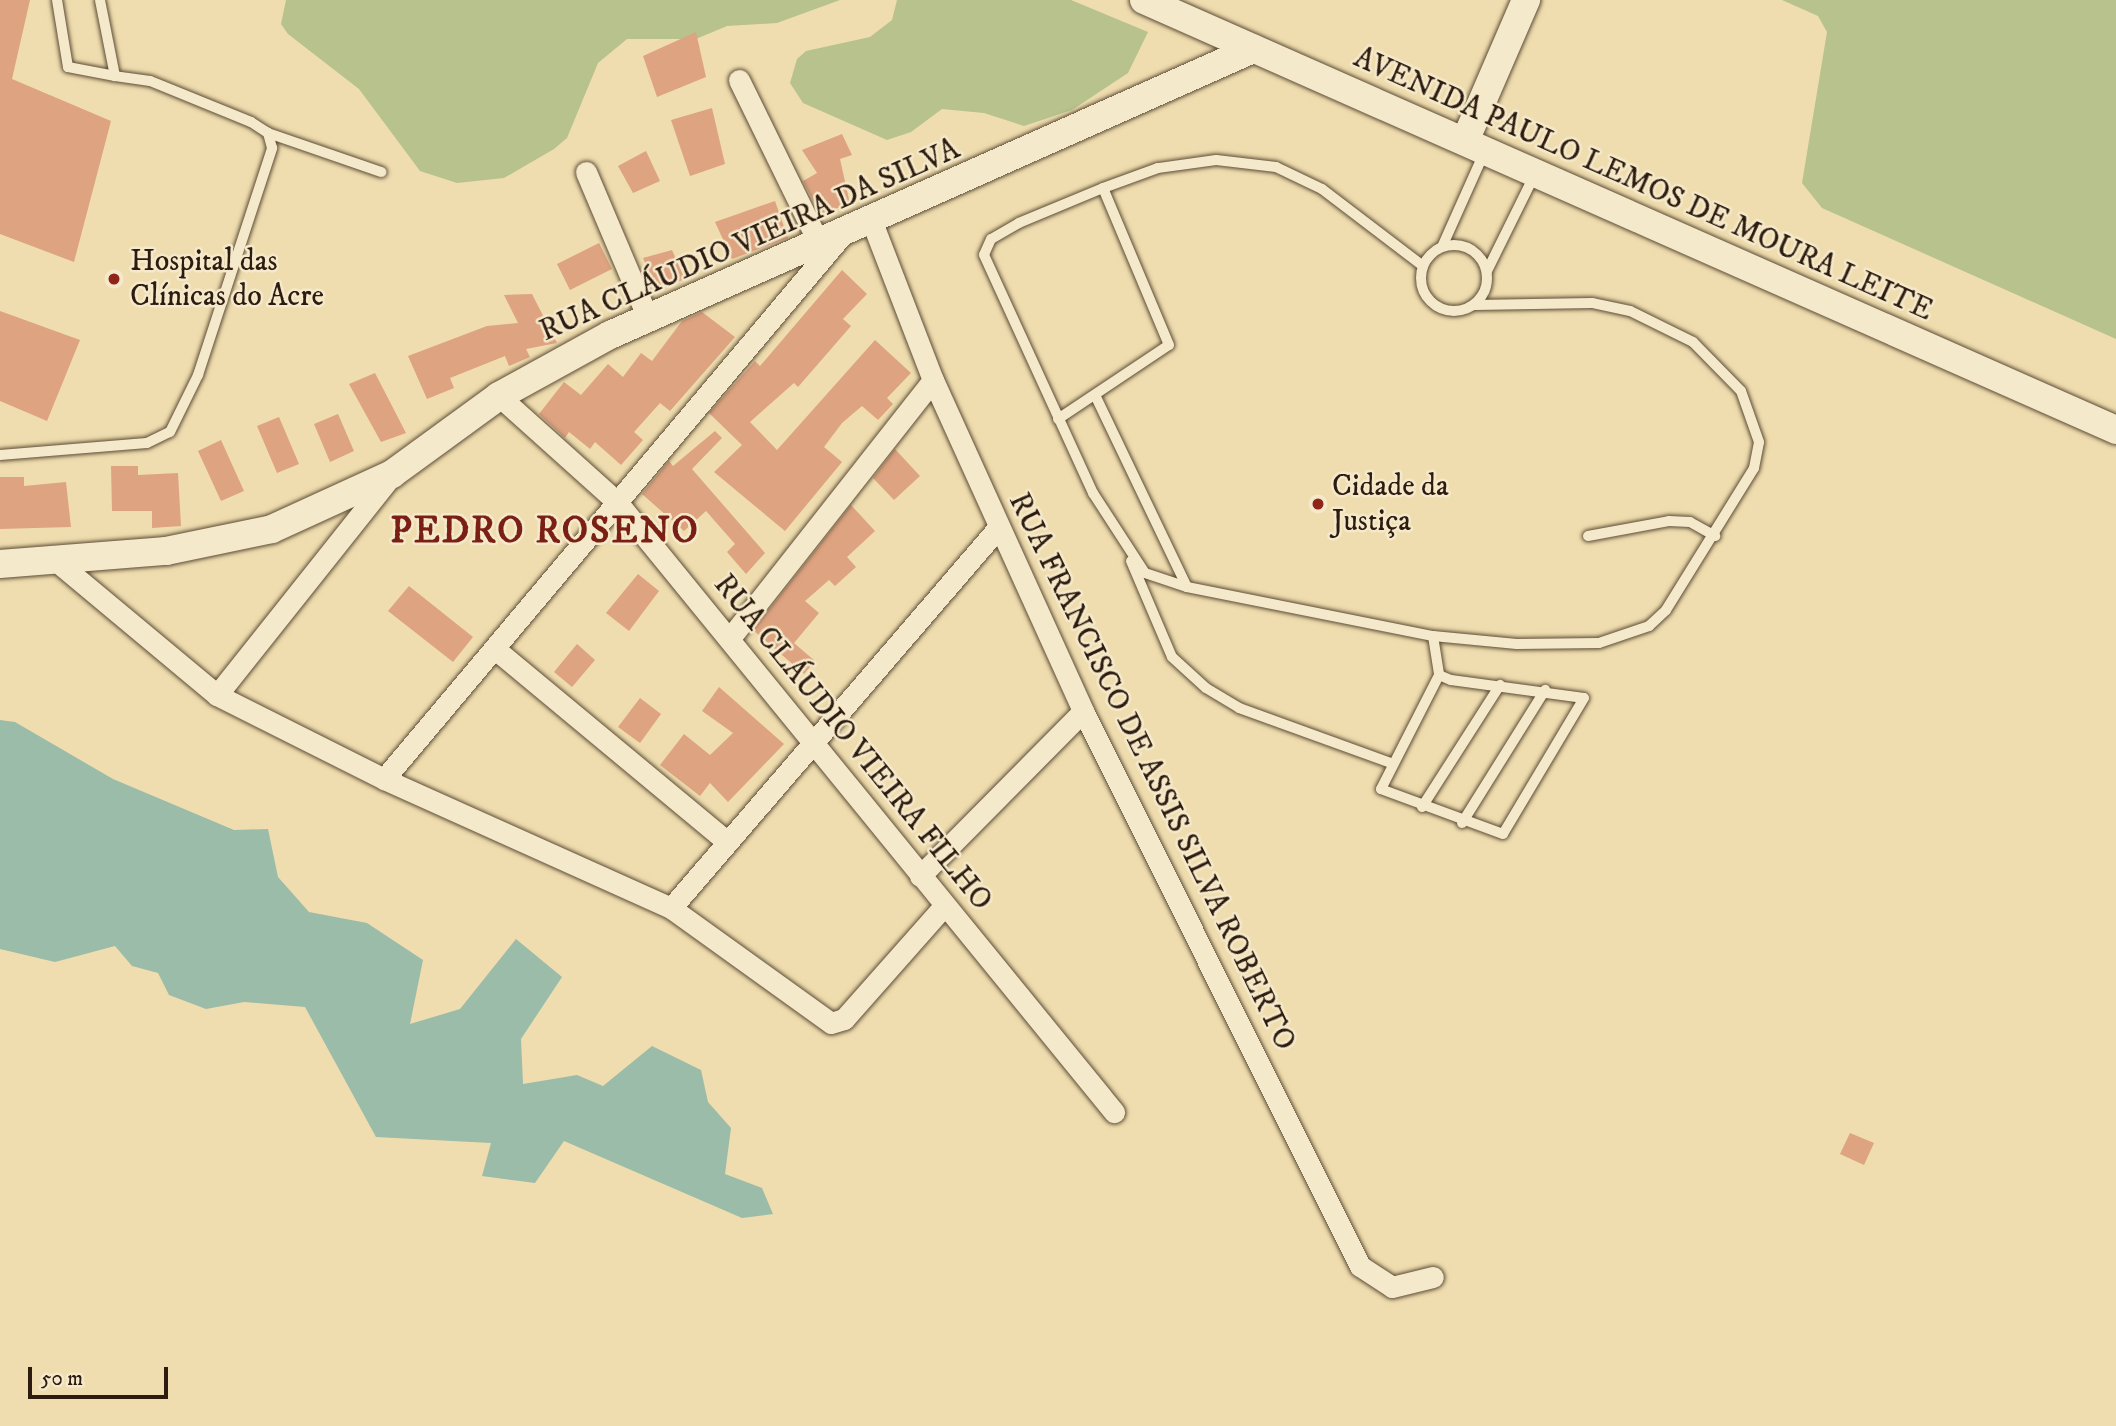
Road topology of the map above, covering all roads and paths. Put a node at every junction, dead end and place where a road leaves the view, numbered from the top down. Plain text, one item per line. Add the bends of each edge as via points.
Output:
1 (57, 0) edge
2 (100, 0) edge
3 (1144, 0) edge
4 (1526, 0) edge
5 (1253, 49) junction
6 (115, 76) junction
7 (739, 80) dead end
8 (268, 133) junction
9 (1475, 146) junction
10 (381, 172) dead end
11 (586, 172) dead end
12 (1535, 174) junction
13 (1103, 188) junction
14 (872, 222) junction
15 (830, 239) junction
16 (1443, 247) junction
17 (1423, 266) junction
18 (1487, 271) junction
19 (1475, 305) junction
20 (648, 318) junction
21 (933, 380) junction
22 (1095, 395) junction
23 (499, 396) junction
24 (1058, 419) junction
25 (2116, 430) edge
26 (0, 456) edge
27 (393, 474) junction
28 (617, 502) junction
29 (999, 528) junction
30 (1588, 536) dead end
31 (1715, 536) junction
32 (1126, 550) junction
33 (55, 560) junction
34 (0, 564) edge
35 (1187, 587) junction
36 (1433, 636) junction
37 (730, 638) junction
38 (495, 649) junction
39 (1439, 675) junction
40 (1500, 685) junction
41 (1545, 690) junction
42 (217, 695) junction
43 (1083, 711) junction
44 (813, 741) junction
45 (1391, 763) junction
46 (384, 779) junction
47 (1422, 807) junction
48 (1462, 822) junction
49 (726, 841) junction
50 (920, 876) junction
51 (944, 906) junction
52 (671, 908) junction
53 (1114, 1112) dead end
54 (1433, 1277) dead end

1 - 6 lane via 68,67
2 - 6 lane
3 - 5 street, AVENIDA PAULO LEMOS DE MOURA LEITE
4 - 9 street
5 - 9 street, AVENIDA PAULO LEMOS DE MOURA LEITE
5 - 14 street, RUA CLÁUDIO VIEIRA DA SILVA
6 - 8 lane via 150,80
7 - 15 street
8 - 10 lane
8 - 26 lane via 270,160 198,375 170,432 147,443
9 - 12 street, AVENIDA PAULO LEMOS DE MOURA LEITE
9 - 16 lane
11 - 20 street
12 - 18 lane
12 - 25 street, AVENIDA PAULO LEMOS DE MOURA LEITE
13 - 17 lane via 1158,168 1216,160 1276,167 1322,189
13 - 22 lane via 1169,345
13 - 24 lane via 1019,223 986,247 985,264
14 - 15 street, RUA CLÁUDIO VIEIRA DA SILVA
14 - 21 street, RUA FRANCISCO DE ASSIS SILVA ROBERTO
15 - 20 street, RUA CLÁUDIO VIEIRA DA SILVA
15 - 28 street
16 - 17 lane
16 - 18 lane via 1470,249
17 - 19 lane via 1422,285 1431,302 1457,312
18 - 19 lane via 1486,290
19 - 31 lane via 1592,303 1630,311 1693,342 1721,365 1755,418 1759,442 1754,468
20 - 23 street, RUA CLÁUDIO VIEIRA DA SILVA
21 - 29 street, RUA FRANCISCO DE ASSIS SILVA ROBERTO
21 - 37 street
22 - 24 lane
22 - 35 lane
23 - 27 street, RUA CLÁUDIO VIEIRA DA SILVA
23 - 28 street, RUA CLÁUDIO VIEIRA FILHO
24 - 32 lane
27 - 33 street, RUA CLÁUDIO VIEIRA DA SILVA via 272,529 166,551
27 - 42 street
28 - 37 street, RUA CLÁUDIO VIEIRA FILHO
28 - 38 street
29 - 43 street, RUA FRANCISCO DE ASSIS SILVA ROBERTO
29 - 44 street
30 - 31 lane via 1690,522
31 - 36 lane via 1666,610 1627,637 1517,644
32 - 35 lane via 1145,573
32 - 45 lane via 1172,657 1206,688 1239,708
33 - 34 street, RUA CLÁUDIO VIEIRA DA SILVA
33 - 42 street
35 - 36 lane
36 - 39 lane
37 - 44 street, RUA CLÁUDIO VIEIRA FILHO
38 - 46 street
38 - 49 street
39 - 40 lane
39 - 45 lane
40 - 41 lane
40 - 47 lane
41 - 48 lane
41 - 48 lane via 1578,693 1584,705 1503,834
42 - 46 street
43 - 50 street
43 - 54 street, RUA FRANCISCO DE ASSIS SILVA ROBERTO via 1360,1266 1392,1287
44 - 49 street
44 - 50 street, RUA CLÁUDIO VIEIRA FILHO
45 - 47 lane via 1381,789
46 - 52 street
47 - 48 lane
49 - 52 street
50 - 51 street, RUA CLÁUDIO VIEIRA FILHO
51 - 52 street via 844,1018 831,1024
51 - 53 street, RUA CLÁUDIO VIEIRA FILHO

